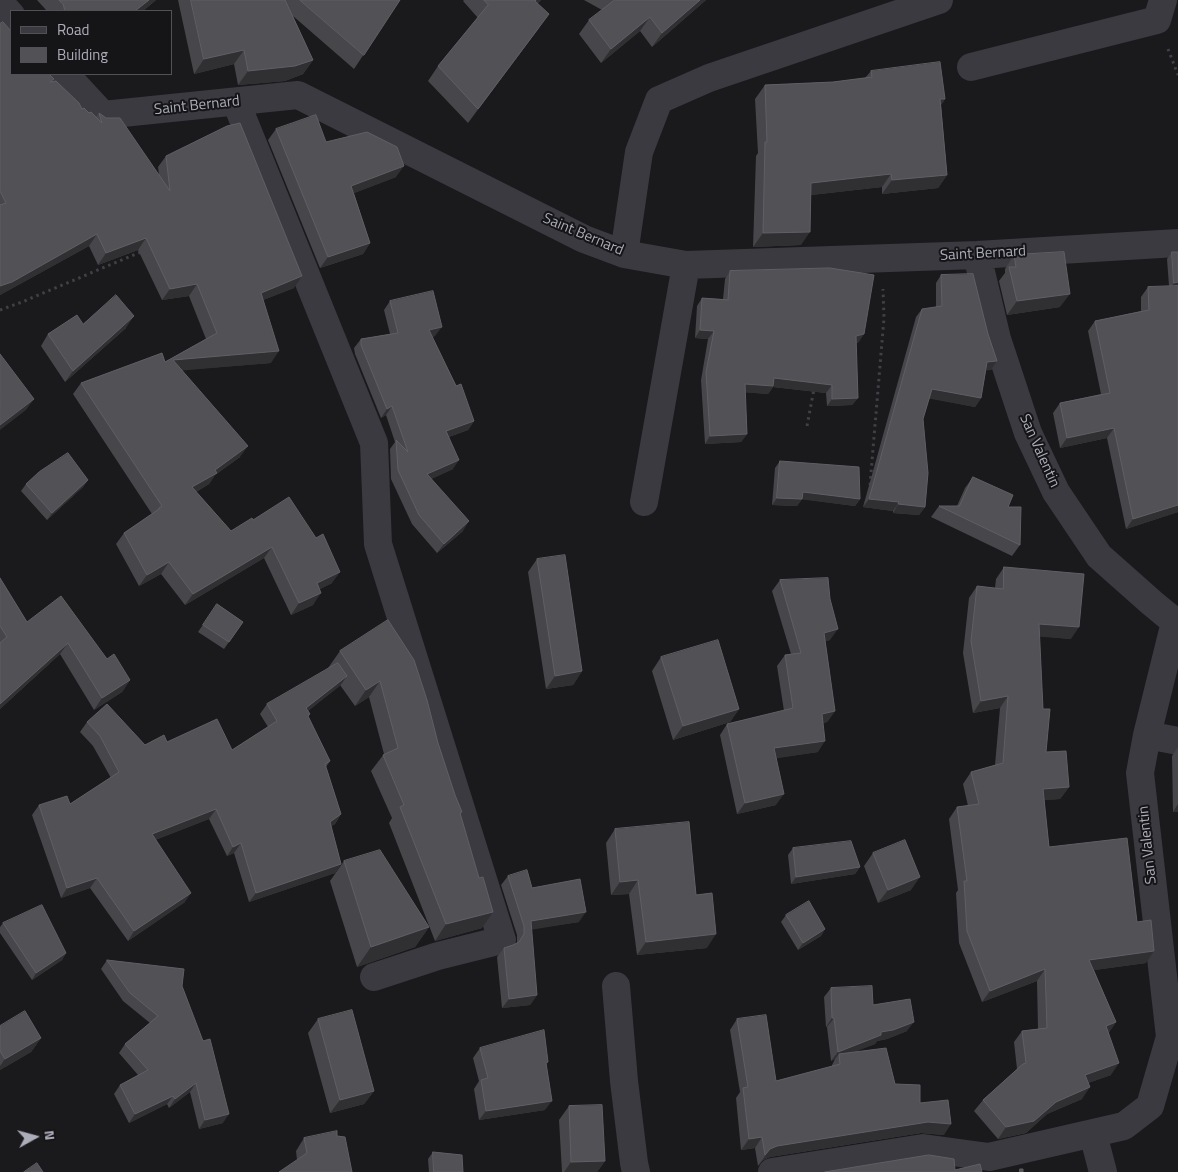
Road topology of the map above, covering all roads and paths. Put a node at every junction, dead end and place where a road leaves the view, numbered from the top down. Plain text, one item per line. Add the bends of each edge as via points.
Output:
1 (939, 0) edge
2 (1162, 0) edge
3 (0, 3) edge
4 (10, 14) edge
5 (971, 67) dead end
6 (66, 75) edge
7 (236, 102) junction
8 (1178, 244) edge
9 (150, 248) edge
10 (624, 254) junction
11 (977, 255) junction
12 (882, 259) junction
13 (686, 265) junction
14 (0, 310) edge
15 (815, 384) edge
16 (807, 426) dead end
17 (870, 487) edge
18 (644, 502) dead end
19 (1147, 735) junction
20 (1178, 741) edge
21 (374, 977) dead end
22 (616, 986) dead end
23 (1093, 1134) junction
24 (990, 1165) edge
25 (636, 1172) edge
26 (772, 1172) edge
27 (1103, 1172) edge

1 - 10 street via 709,78 659,100 639,152
2 - 5 street via 1157,20
3 - 4 street
6 - 7 street, Saint Bernard via 103,115
7 - 10 street, Saint Bernard via 298,95 584,239
7 - 21 street via 374,443 378,544 502,940
8 - 11 street, Saint Bernard
9 - 14 path
10 - 13 street, Saint Bernard
11 - 12 street, Saint Bernard
11 - 19 street, San Valentin via 997,339 1028,433 1056,492 1099,556 1175,622
12 - 13 street, Saint Bernard
12 - 17 path via 884,318
13 - 18 street
15 - 16 path
19 - 20 street
19 - 23 street, San Valentin via 1140,773 1170,1037 1150,1106 1124,1126
22 - 25 street
23 - 24 street, San Valentin
23 - 27 street
24 - 26 street, San Valentin via 923,1148

